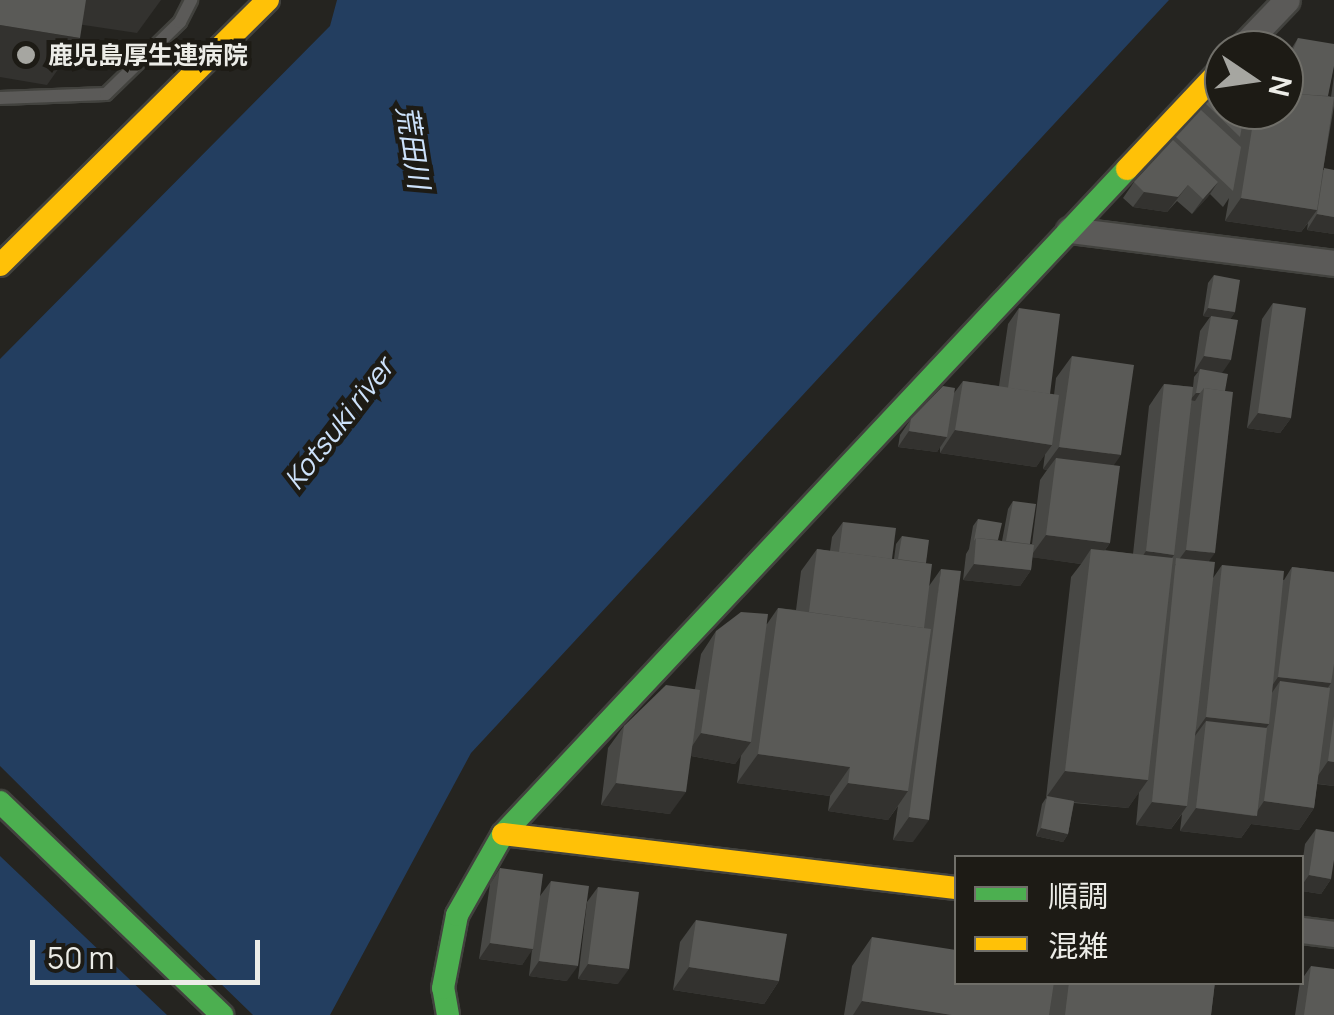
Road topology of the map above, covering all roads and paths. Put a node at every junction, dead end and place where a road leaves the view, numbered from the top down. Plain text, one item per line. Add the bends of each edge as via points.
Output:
1 (190, 0) edge
2 (268, 0) edge
3 (1287, 0) edge
4 (1259, 30) edge
5 (1204, 87) edge
6 (0, 98) edge
7 (1069, 230) junction
8 (1334, 263) edge
9 (0, 266) edge
10 (0, 802) edge
11 (503, 834) junction
12 (954, 888) edge
13 (1304, 930) edge
14 (1334, 934) edge
15 (222, 1015) edge
16 (448, 1015) edge

1 - 6 lane via 180,22 106,94
2 - 9 street
3 - 4 street
5 - 7 street
7 - 8 street
7 - 11 street
10 - 15 street
11 - 12 street
11 - 16 street via 456,915 443,988
13 - 14 street

